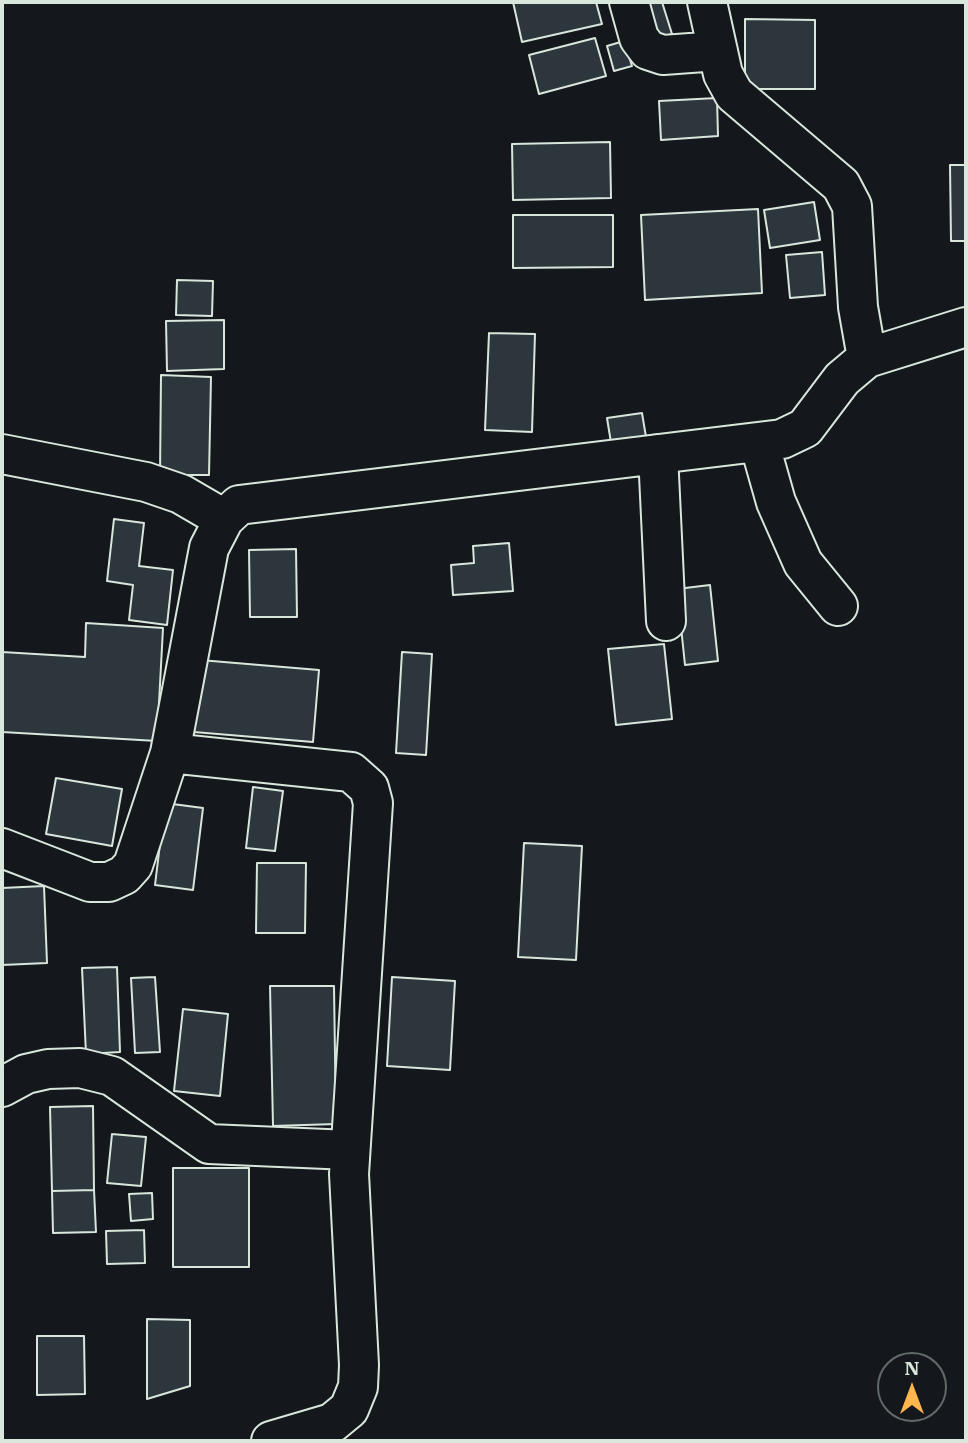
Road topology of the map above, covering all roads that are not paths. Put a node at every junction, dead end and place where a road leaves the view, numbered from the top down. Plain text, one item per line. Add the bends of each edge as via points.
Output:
1 (629, 2) edge
2 (707, 2) edge
3 (718, 51) junction
4 (966, 327) edge
5 (867, 358) junction
6 (759, 442) junction
7 (2, 454) edge
8 (658, 454) junction
9 (223, 519) junction
10 (838, 606) dead end
11 (666, 621) dead end
12 (170, 753) junction
13 (2, 848) edge
14 (2, 1087) edge
15 (350, 1150) junction
16 (295, 1438) edge

1 - 3 street via 639,38 648,50 663,55
2 - 3 street
3 - 5 street via 734,94 841,185 852,206 858,307
4 - 5 street
5 - 6 street via 842,379 804,428 782,439
6 - 8 street
6 - 10 street via 776,502 803,563
7 - 9 street via 146,482 181,494
8 - 9 street via 250,503 239,505
8 - 11 street
9 - 12 street via 209,548
12 - 13 street via 133,865 124,875 109,882 90,882
12 - 15 street via 351,772 369,788 373,803
14 - 15 street via 26,1074 80,1068 112,1076 209,1144
15 - 16 street via 358,1387 349,1409 332,1423

